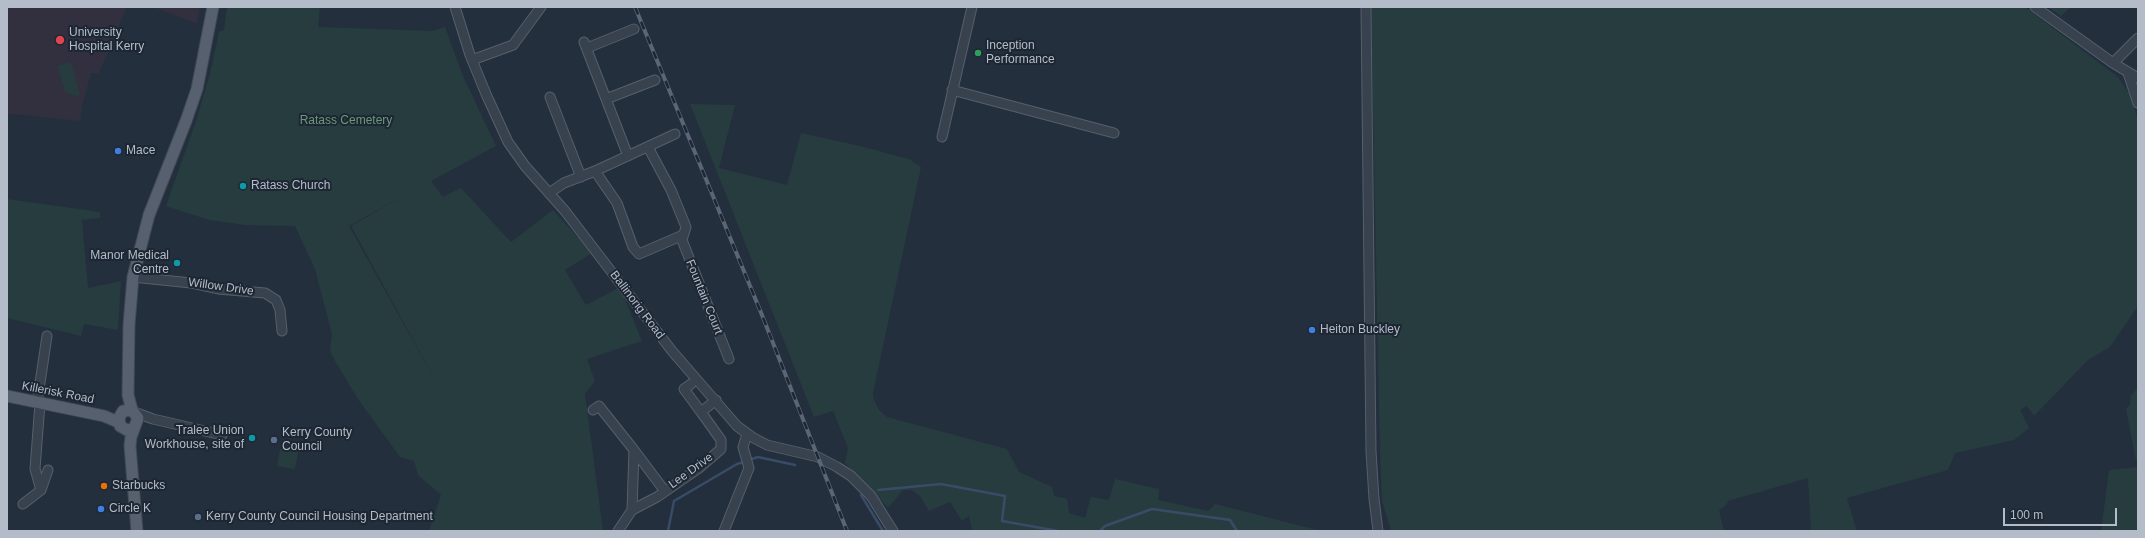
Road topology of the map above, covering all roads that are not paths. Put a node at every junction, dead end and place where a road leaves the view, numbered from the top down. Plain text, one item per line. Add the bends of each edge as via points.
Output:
1 (213, 7) edge
2 (456, 7) edge
3 (541, 7) edge
4 (972, 7) edge
5 (1366, 7) edge
6 (2035, 7) edge
7 (634, 30) dead end
8 (2138, 38) edge
9 (472, 60) junction
10 (2113, 63) junction
11 (2128, 73) junction
12 (2138, 78) edge
13 (655, 80) dead end
14 (952, 90) junction
15 (550, 97) dead end
16 (606, 99) junction
17 (2138, 103) edge
18 (1114, 133) dead end
19 (675, 134) dead end
20 (942, 137) dead end
21 (648, 147) junction
22 (628, 156) junction
23 (596, 171) junction
24 (581, 177) junction
25 (549, 193) junction
26 (683, 235) junction
27 (133, 277) junction
28 (282, 331) dead end
29 (47, 336) dead end
30 (729, 358) dead end
31 (691, 384) dead end
32 (7, 396) edge
33 (716, 400) junction
34 (38, 403) junction
35 (593, 410) dead end
36 (701, 412) junction
37 (128, 419) junction
38 (747, 434) junction
39 (222, 435) dead end
40 (634, 450) junction
41 (48, 470) dead end
42 (41, 490) junction
43 (664, 490) junction
44 (23, 504) dead end
45 (632, 510) junction
46 (137, 531) edge
47 (618, 531) edge
48 (724, 531) edge
49 (893, 531) edge
50 (1378, 531) edge

1 - 27 main road via 197,89 149,215
2 - 9 street, Ballinorig Road
3 - 9 street via 513,45
4 - 14 street
5 - 50 street via 1371,451
6 - 10 street
7 - 16 street via 586,45
8 - 10 street
9 - 25 street, Ballinorig Road via 508,142
10 - 11 street
11 - 12 street
11 - 17 street
13 - 16 street
14 - 18 street
14 - 20 street
15 - 24 street
16 - 22 street
19 - 21 street
21 - 22 street
21 - 26 street, Fountain Court via 671,190 686,227
22 - 23 street
23 - 24 street
23 - 26 street via 617,203 633,247 639,254
24 - 25 street via 564,183
25 - 33 street, Ballinorig Road via 672,351
26 - 30 street, Fountain Court via 682,240
27 - 28 street, Willow Drive via 265,293 276,300 280,310
27 - 37 main road via 129,325
29 - 34 street
31 - 36 street, Lee Drive via 684,389
32 - 34 main road, Killerisk Road
33 - 36 street
33 - 38 street, Ballinorig Road
34 - 37 main road, Killerisk Road
34 - 42 street via 35,469
35 - 40 street, Lee Drive via 599,406
36 - 43 street, Lee Drive via 721,440 721,449 699,468
37 - 39 street via 153,420
37 - 46 main road
38 - 48 street via 743,447 749,468
38 - 49 street, Ballinorig Road via 767,445 818,457 837,467 871,496
40 - 43 street, Lee Drive
40 - 45 street
41 - 42 street
42 - 44 street
43 - 45 street, Lee Drive via 657,497
45 - 47 street, Lee Drive

